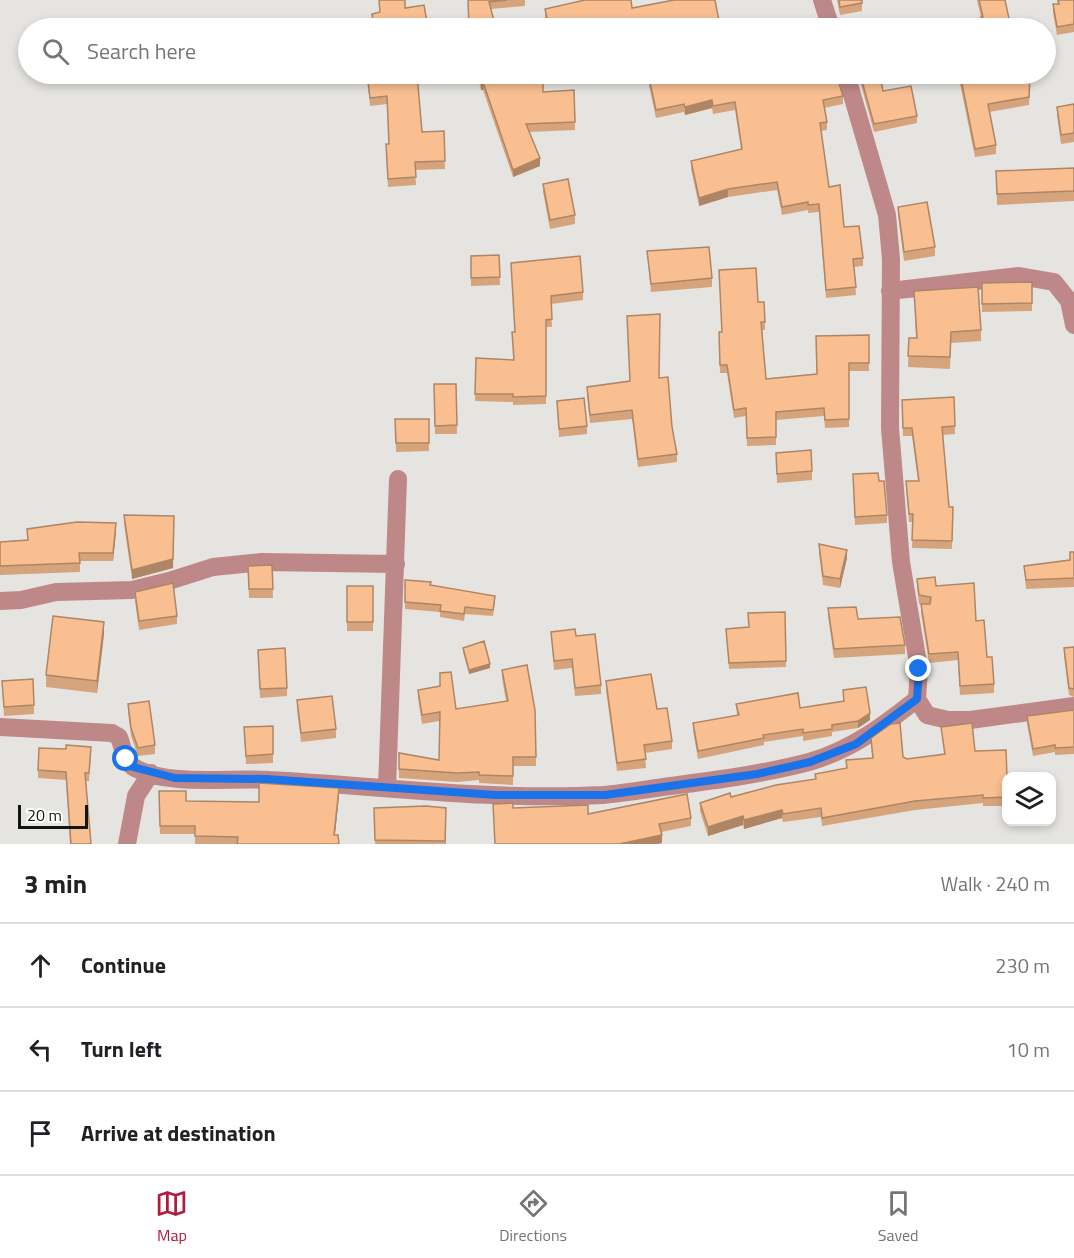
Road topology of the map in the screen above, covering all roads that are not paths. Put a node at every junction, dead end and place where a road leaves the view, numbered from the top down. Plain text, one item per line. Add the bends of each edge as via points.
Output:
1 (822, 0) edge
2 (828, 18) edge
3 (849, 84) edge
4 (890, 291) junction
5 (1074, 325) edge
6 (398, 479) dead end
7 (396, 564) junction
8 (0, 602) edge
9 (917, 699) junction
10 (1074, 706) edge
11 (0, 727) edge
12 (151, 773) junction
13 (387, 788) junction
14 (127, 844) edge

1 - 2 street
3 - 4 street via 887,215
4 - 5 street via 1019,276 1054,282 1069,301
4 - 9 street via 890,428 901,562 919,669
6 - 7 street
7 - 8 street via 262,562 213,567 132,590 56,592
7 - 13 street
9 - 10 street via 927,715 948,720
9 - 13 street via 856,744 810,762 757,774 605,795 496,795
11 - 12 street via 112,733 119,736 126,759 133,767
12 - 13 street via 175,778 266,779
12 - 14 street via 136,796

